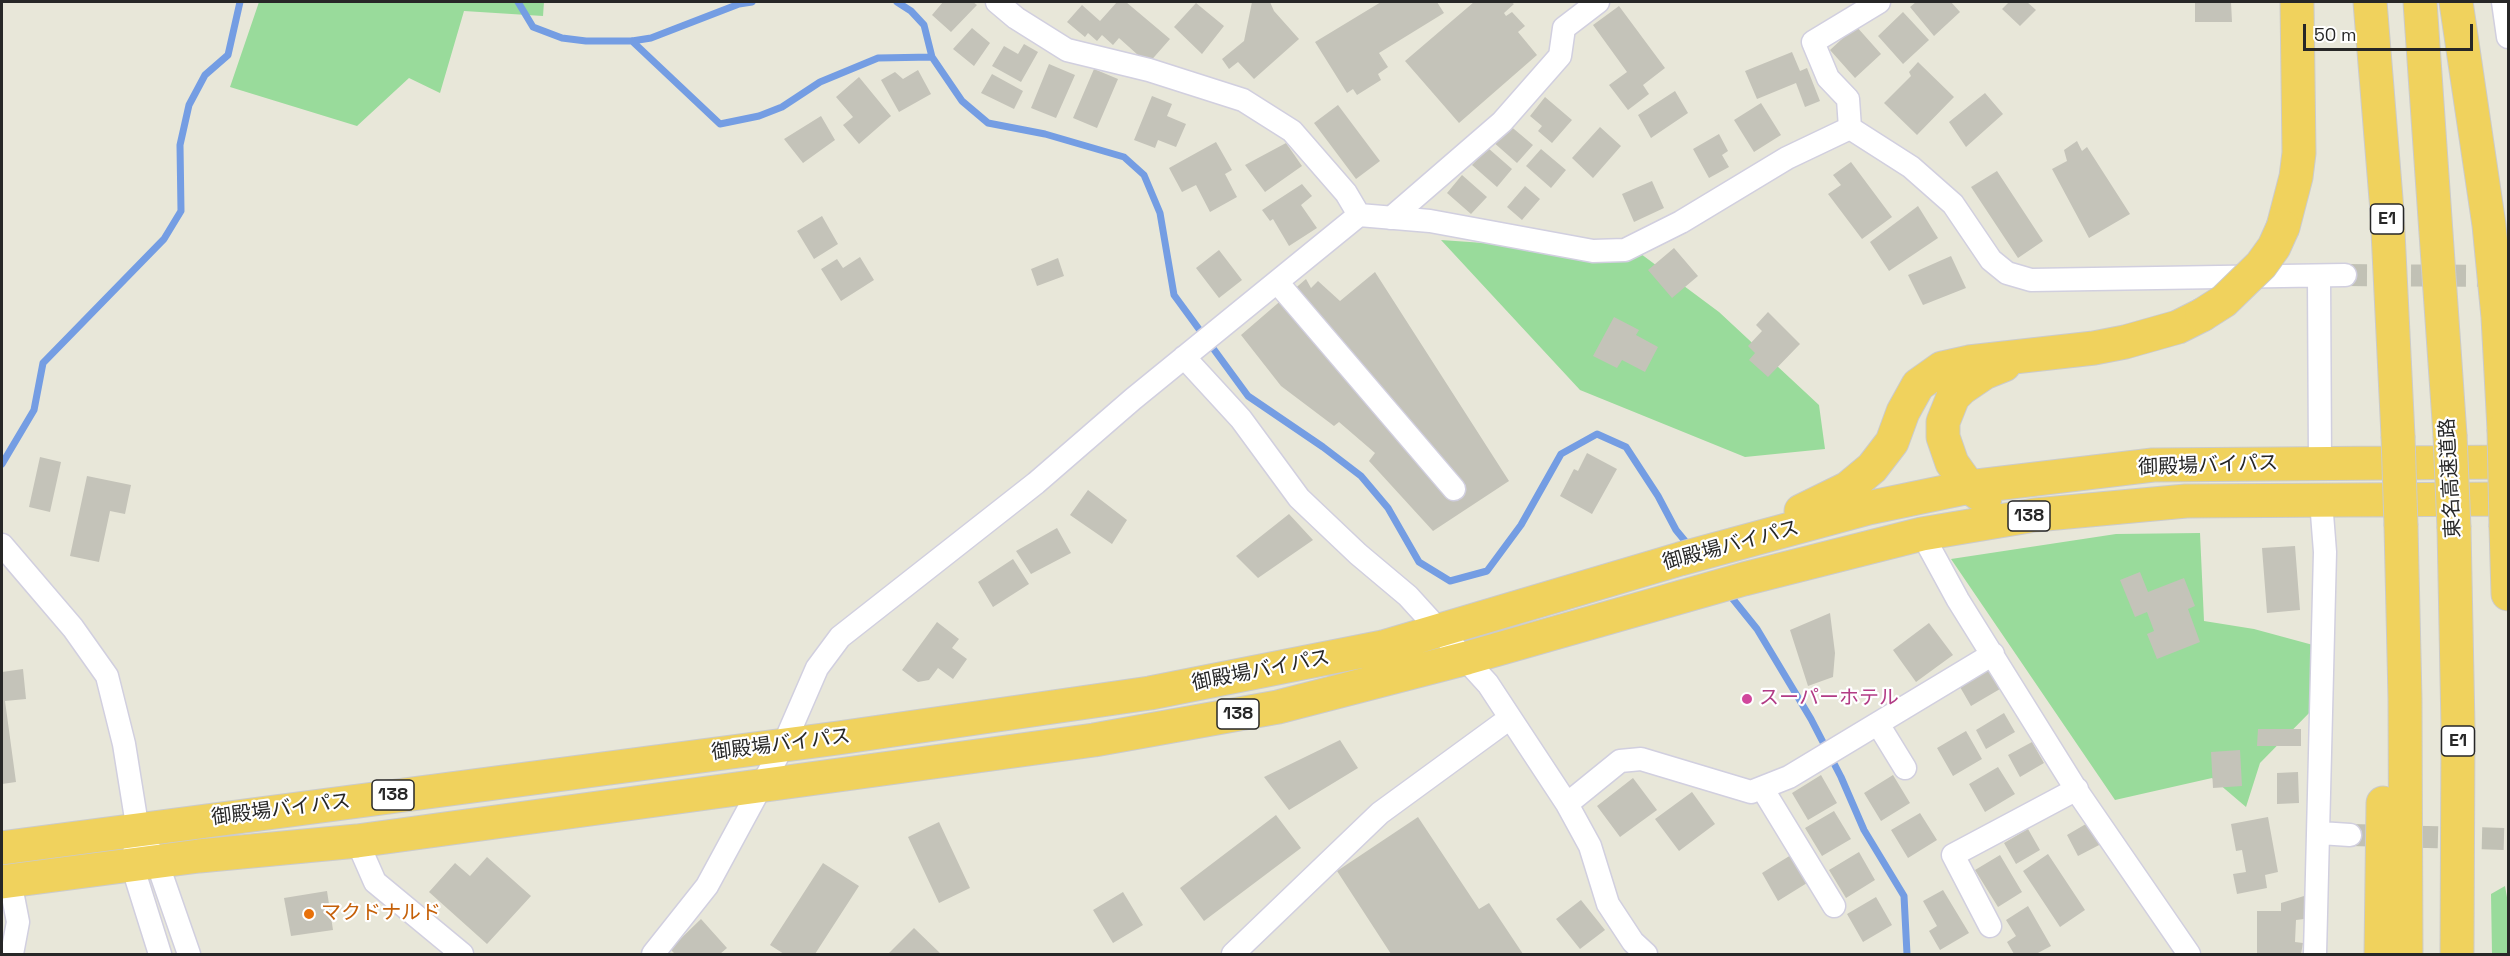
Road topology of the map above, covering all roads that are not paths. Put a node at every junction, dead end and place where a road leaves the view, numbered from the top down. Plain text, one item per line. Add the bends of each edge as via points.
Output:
1 (997, 2) edge
2 (1598, 2) edge
3 (1879, 2) edge
4 (2297, 2) edge
5 (2370, 2) edge
6 (2420, 2) edge
7 (2456, 2) edge
8 (2504, 2) edge
9 (2508, 37) edge
10 (1850, 128) junction
11 (1359, 215) junction
12 (1390, 218) junction
13 (2345, 275) tunnel mouth
14 (2319, 277) junction
15 (1277, 282) junction
16 (2054, 352) junction
17 (1184, 357) junction
18 (2508, 462) edge
19 (2320, 464) junction
20 (1969, 487) junction
21 (1454, 489) dead end
22 (2186, 501) junction
23 (2321, 501) junction
24 (2507, 513) edge
25 (1922, 534) junction
26 (2, 545) edge
27 (1723, 549) junction
28 (2508, 594) edge
29 (1440, 631) junction
30 (1993, 654) junction
31 (1467, 658) junction
32 (2405, 699) junction
33 (1510, 718) junction
34 (1878, 724) junction
35 (784, 744) junction
36 (1905, 768) dead end
37 (761, 786) junction
38 (1762, 788) junction
39 (2076, 789) junction
40 (1567, 804) junction
41 (138, 831) junction
42 (2320, 833) junction
43 (2349, 835) tunnel mouth
44 (357, 841) junction
45 (2, 848) edge
46 (145, 863) junction
47 (6, 881) edge
48 (1834, 906) dead end
49 (1990, 926) dead end
50 (458, 953) edge
51 (12, 954) edge
52 (160, 954) edge
53 (189, 954) edge
54 (653, 954) edge
55 (1233, 954) edge
56 (1646, 954) edge
57 (2189, 954) edge
58 (2315, 954) edge
59 (2381, 954) edge
60 (2406, 954) edge
61 (2457, 954) edge

1 - 11 street via 1067,50 1149,70 1243,100 1292,131 1346,193
2 - 12 street via 1564,28 1560,56 1502,122
3 - 10 street via 1813,42 1828,78 1848,99
4 - 16 highway, bridge via 2299,153 2283,227 2274,247 2224,300 2202,315 2153,335
5 - 32 highway, E1, bridge via 2387,211
6 - 61 highway, 東名高速道路 / E1, bridge via 2454,528
7 - 24 highway, bridge via 2489,225 2498,317
8 - 9 street
10 - 12 street via 1787,158 1681,222 1625,250 1593,251 1430,221
10 - 14 street via 1911,167 1953,204 1991,260 2007,273 2031,280
11 - 12 street
11 - 15 street
13 - 14 street
14 - 19 street
15 - 17 street
15 - 21 street
16 - 20 highway via 1984,373 1953,397 1943,422 1943,437 1952,463
16 - 27 highway via 1955,364 1929,375 1910,398 1892,442 1861,478
17 - 29 street via 1242,419 1299,498 1408,596
17 - 35 street via 1036,483 840,637 817,668
18 - 19 highway, 御殿場バイパス / 138
19 - 20 highway, 御殿場バイパス / 138 via 2153,465
20 - 22 highway via 1979,495 2004,502 2093,495
20 - 27 highway, 御殿場バイパス / 138 via 1868,508
22 - 23 highway, 御殿場バイパス / 138
22 - 25 highway, 御殿場バイパス / 138 via 2035,515
23 - 24 highway, 御殿場バイパス / 138
23 - 42 street via 2325,552
24 - 28 highway
25 - 30 street
25 - 31 highway, 御殿場バイパス / 138 via 1744,579
26 - 41 street via 73,628 107,676 124,744
27 - 29 highway, 御殿場バイパス / 138
29 - 31 street
29 - 35 highway, 御殿場バイパス / 138 via 1383,647 1150,693
30 - 34 street
30 - 39 street
31 - 33 street
31 - 37 highway, 御殿場バイパス / 138 via 1278,707 1094,740
32 - 59 highway via 2384,746
32 - 60 highway, E1
33 - 40 street
33 - 55 street via 1380,813
34 - 36 street
34 - 38 street via 1789,777
35 - 37 street
35 - 41 highway, 御殿場バイパス / 138
37 - 44 highway, 御殿場バイパス / 138
37 - 54 street via 706,886
38 - 40 street via 1751,792 1641,759 1620,761
38 - 48 street
39 - 49 street via 1953,855
39 - 57 street
40 - 56 street via 1590,846 1608,904 1633,942
41 - 45 highway, 御殿場バイパス / 138
41 - 46 street
42 - 43 street
42 - 58 street
44 - 46 highway, 御殿場バイパス / 138
44 - 50 street via 375,882
46 - 47 highway, 御殿場バイパス / 138
46 - 52 street
46 - 53 street
47 - 51 street via 18,922

